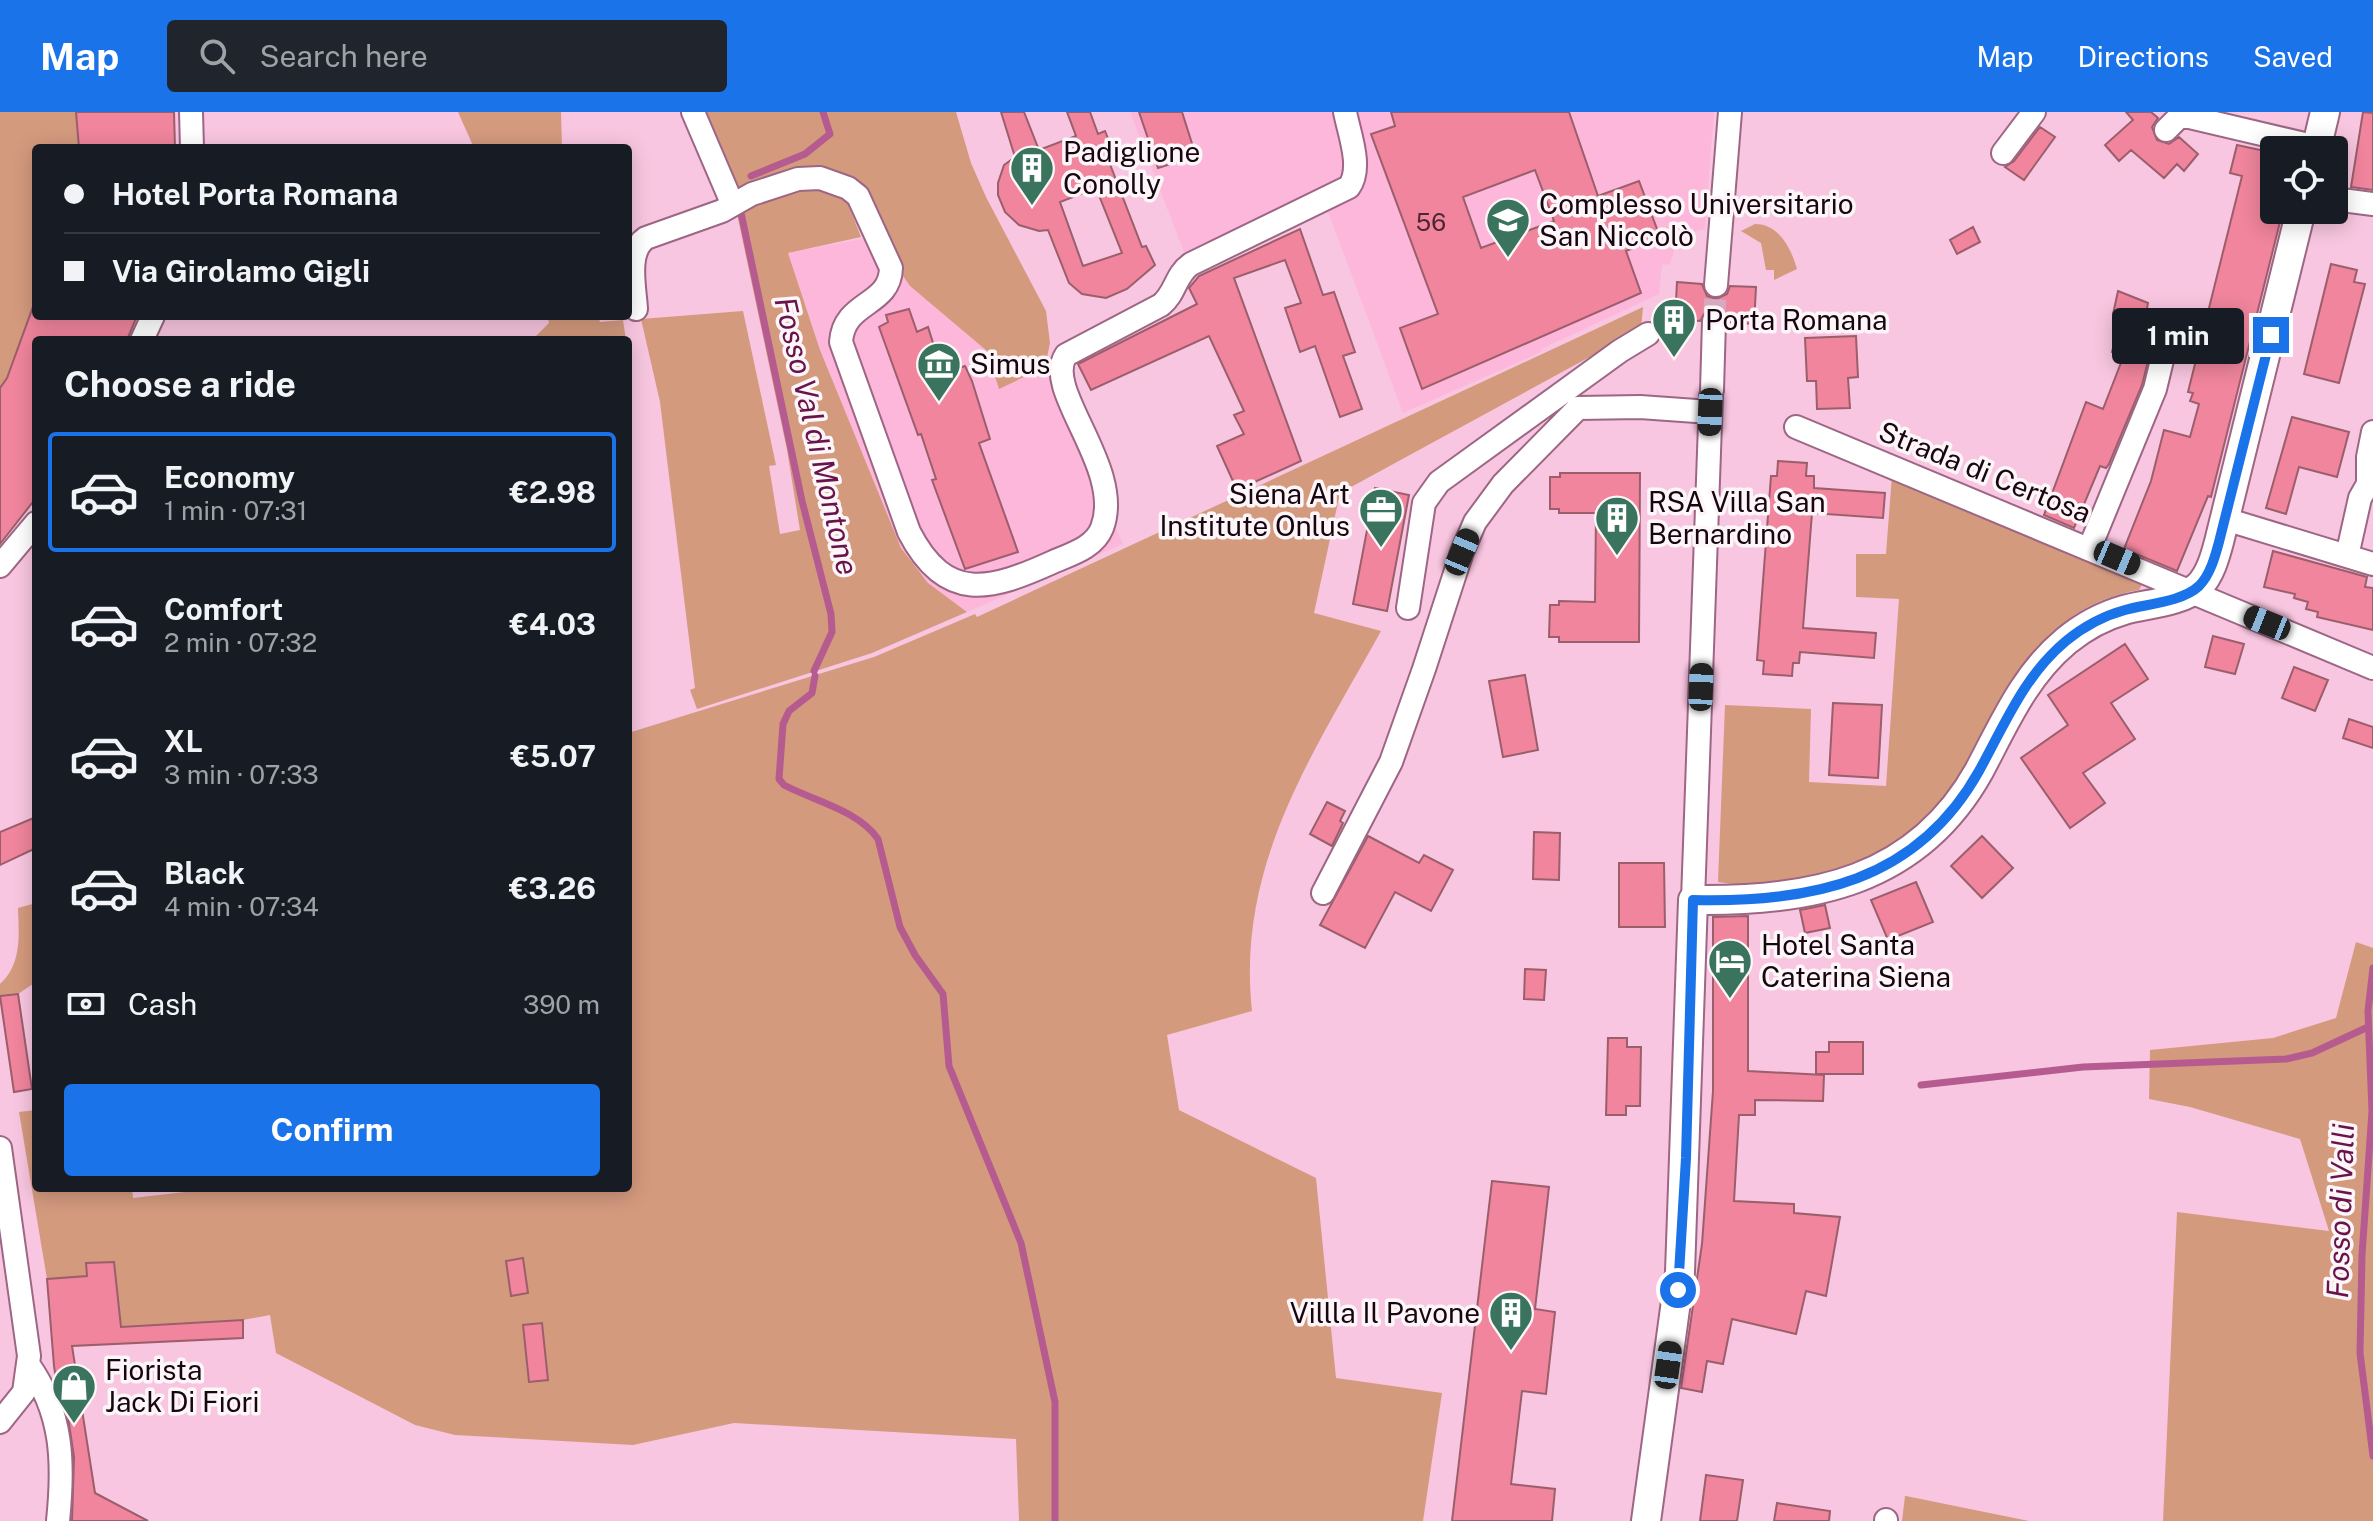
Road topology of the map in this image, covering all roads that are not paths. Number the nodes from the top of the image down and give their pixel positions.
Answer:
1 (191, 112) edge
2 (693, 112) edge
3 (1345, 112) edge
4 (1730, 112) edge
5 (2034, 112) edge
6 (2325, 112) edge
7 (2166, 130) dead end
8 (2265, 136) edge
9 (2320, 136) edge
10 (192, 144) edge
11 (2003, 153) dead end
12 (2348, 201) edge
13 (732, 203) junction
14 (2373, 204) edge
15 (2298, 224) edge
16 (1716, 285) tunnel mouth
17 (636, 309) dead end
18 (1714, 321) tunnel mouth
19 (2171, 323) dead end
20 (1648, 334) dead end
21 (1711, 399) junction
22 (1796, 427) dead end
23 (2373, 432) edge
24 (2370, 483) edge
25 (2225, 519) junction
26 (32, 528) edge
27 (2090, 547) junction
28 (2347, 556) junction
29 (2373, 564) edge
30 (0, 566) edge
31 (2193, 590) junction
32 (1408, 608) dead end
33 (2373, 668) edge
34 (1323, 893) dead end
35 (1693, 900) junction
36 (0, 1148) edge
37 (28, 1364) junction
38 (0, 1422) edge
39 (58, 1521) edge
40 (1646, 1521) edge

1 - 10 street
2 - 13 street
3 - 13 street
4 - 16 street
5 - 11 street
6 - 9 main road
7 - 8 street
12 - 14 street
13 - 17 street
15 - 25 main road
18 - 21 street
19 - 27 street
20 - 32 street
21 - 34 street
21 - 35 street
22 - 27 street, Strada di Certosa
23 - 24 street
24 - 28 street
25 - 28 street
25 - 31 main road
26 - 30 street
27 - 31 street, Strada di Certosa
28 - 29 street
31 - 33 street, Strada di Certosa
31 - 35 main road
35 - 40 main road
36 - 37 street
37 - 38 street
37 - 39 street

